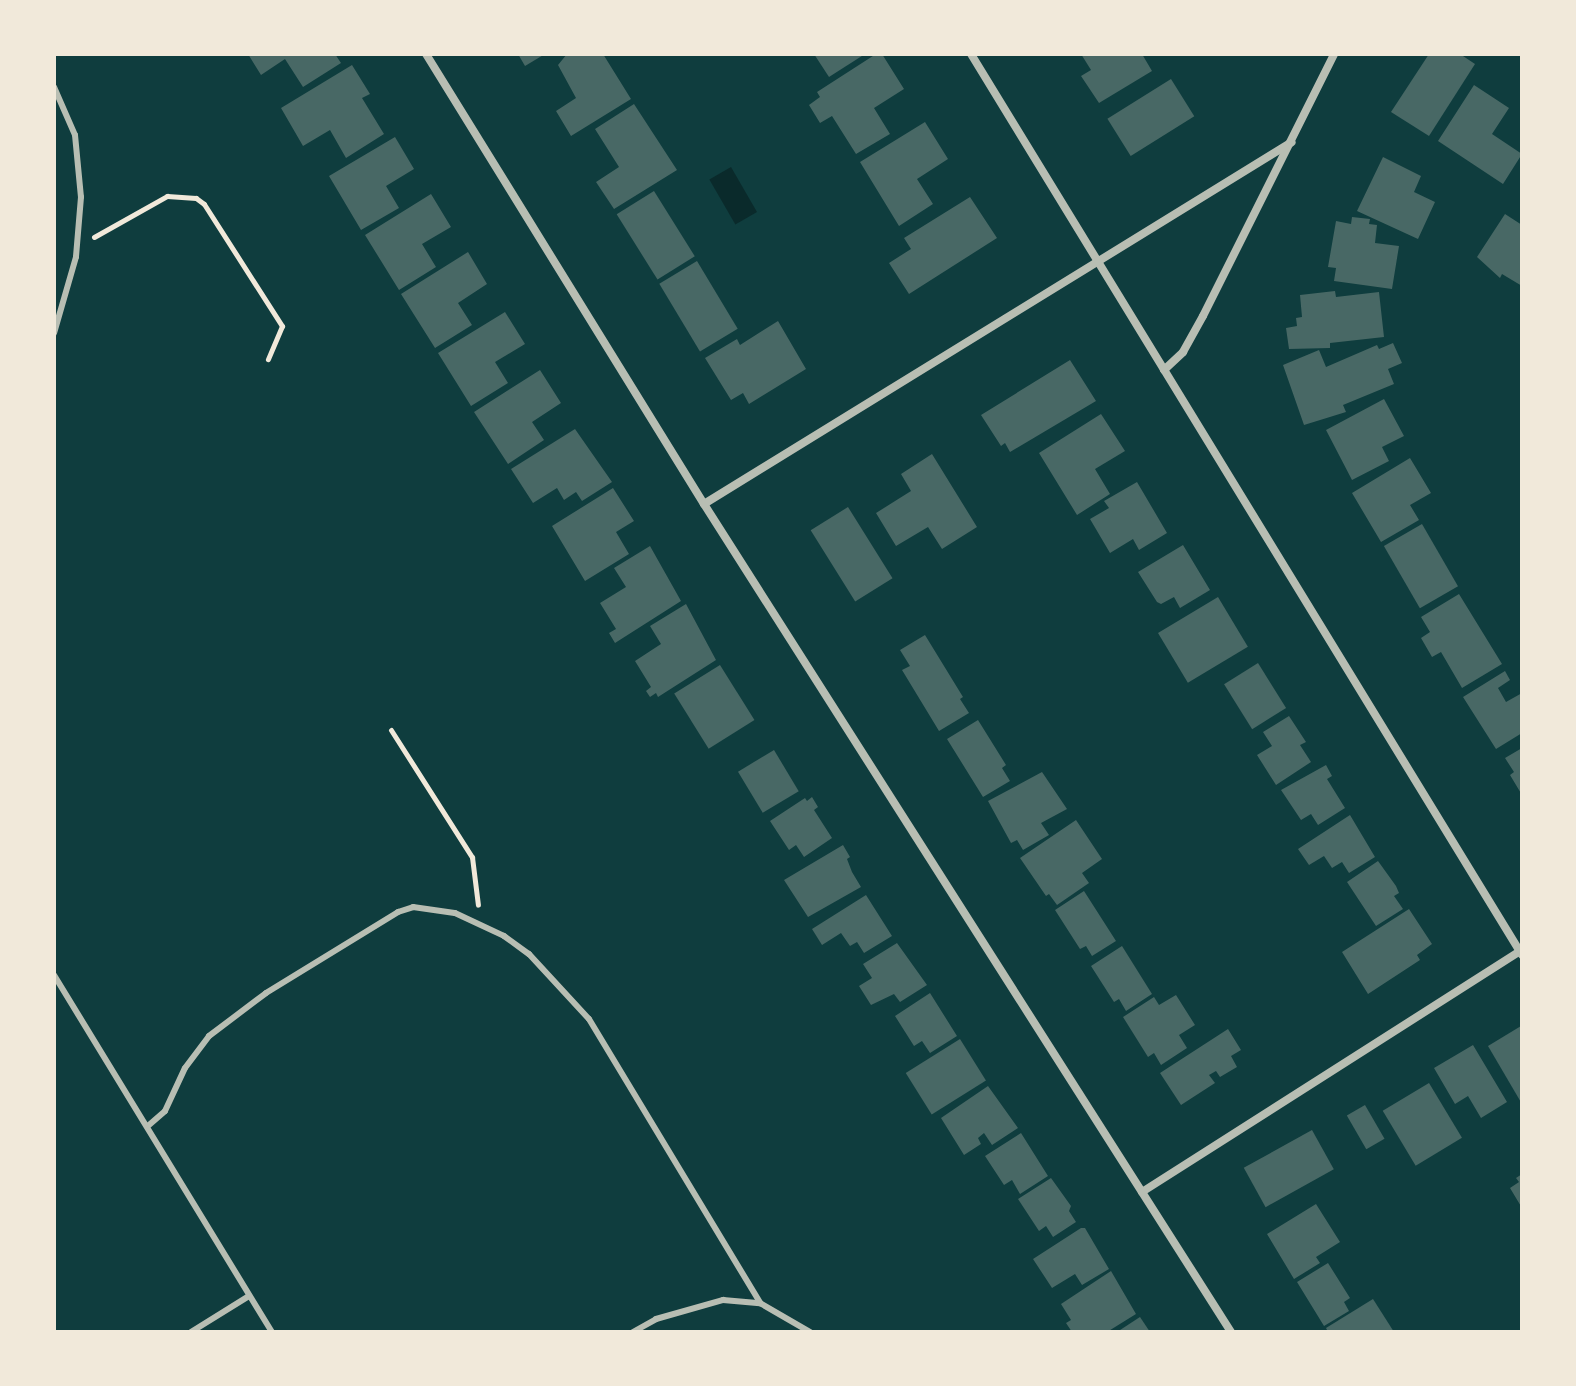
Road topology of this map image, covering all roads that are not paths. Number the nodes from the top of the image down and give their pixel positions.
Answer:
1 (426, 54) edge
2 (971, 54) edge
3 (1334, 54) edge
4 (54, 87) edge
5 (1292, 142) junction
6 (1099, 261) junction
7 (54, 333) edge
8 (1164, 370) junction
9 (704, 504) junction
10 (1521, 952) edge
11 (54, 975) edge
12 (149, 1125) junction
13 (1142, 1192) junction
14 (249, 1296) junction
15 (760, 1303) junction
16 (191, 1332) edge
17 (272, 1332) edge
18 (633, 1332) edge
19 (810, 1332) edge
20 (1231, 1332) edge

1 - 9 street
2 - 6 street
3 - 5 street
4 - 7 lane
5 - 6 street
5 - 8 street
6 - 8 street
6 - 9 street
8 - 10 street
9 - 13 street
10 - 13 street
11 - 12 lane
12 - 14 lane
12 - 15 lane
13 - 20 street
14 - 16 lane
14 - 17 lane
15 - 18 lane
15 - 19 lane

